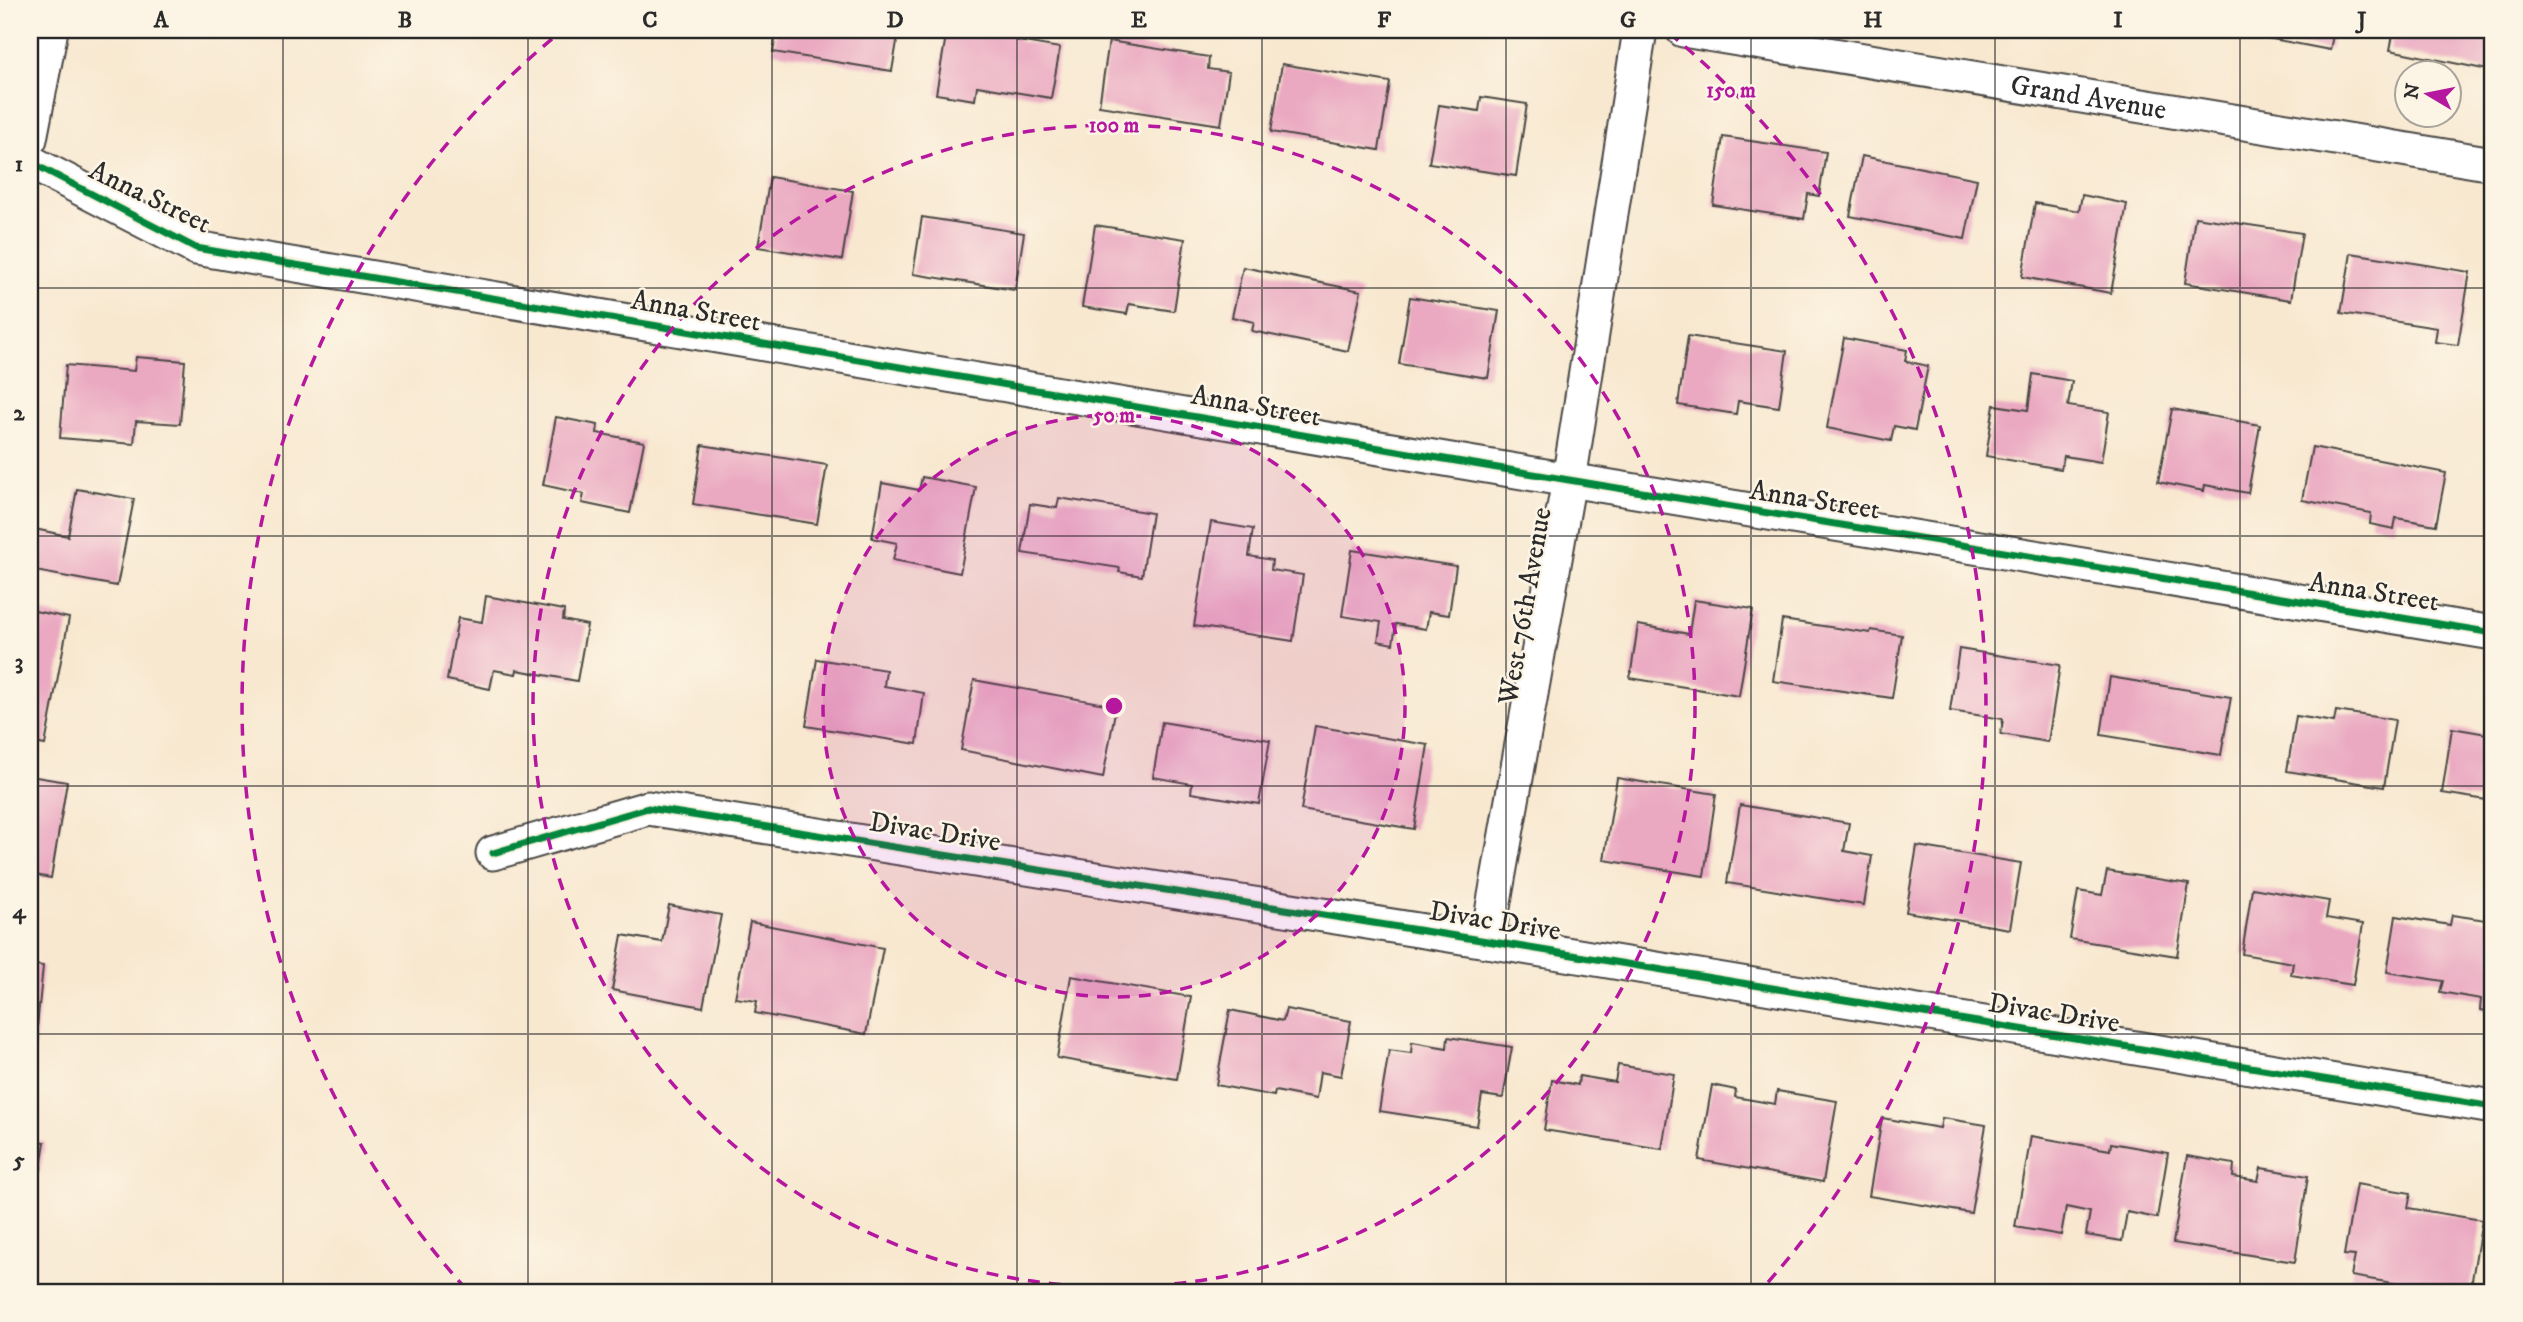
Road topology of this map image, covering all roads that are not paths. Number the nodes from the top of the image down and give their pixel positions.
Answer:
1 (51, 30) edge
2 (1640, 30) edge
3 (1684, 30) edge
4 (30, 139) edge
5 (30, 162) edge
6 (2493, 164) edge
7 (1569, 480) junction
8 (2493, 633) edge
9 (494, 853) dead end
10 (1487, 941) junction
11 (2493, 1107) edge

1 - 4 street
2 - 7 street, West 76th Avenue
3 - 6 street, Grand Avenue
5 - 7 street, Anna Street
7 - 8 street, Anna Street
7 - 10 street, West 76th Avenue
9 - 10 street, Divac Drive
10 - 11 street, Divac Drive

